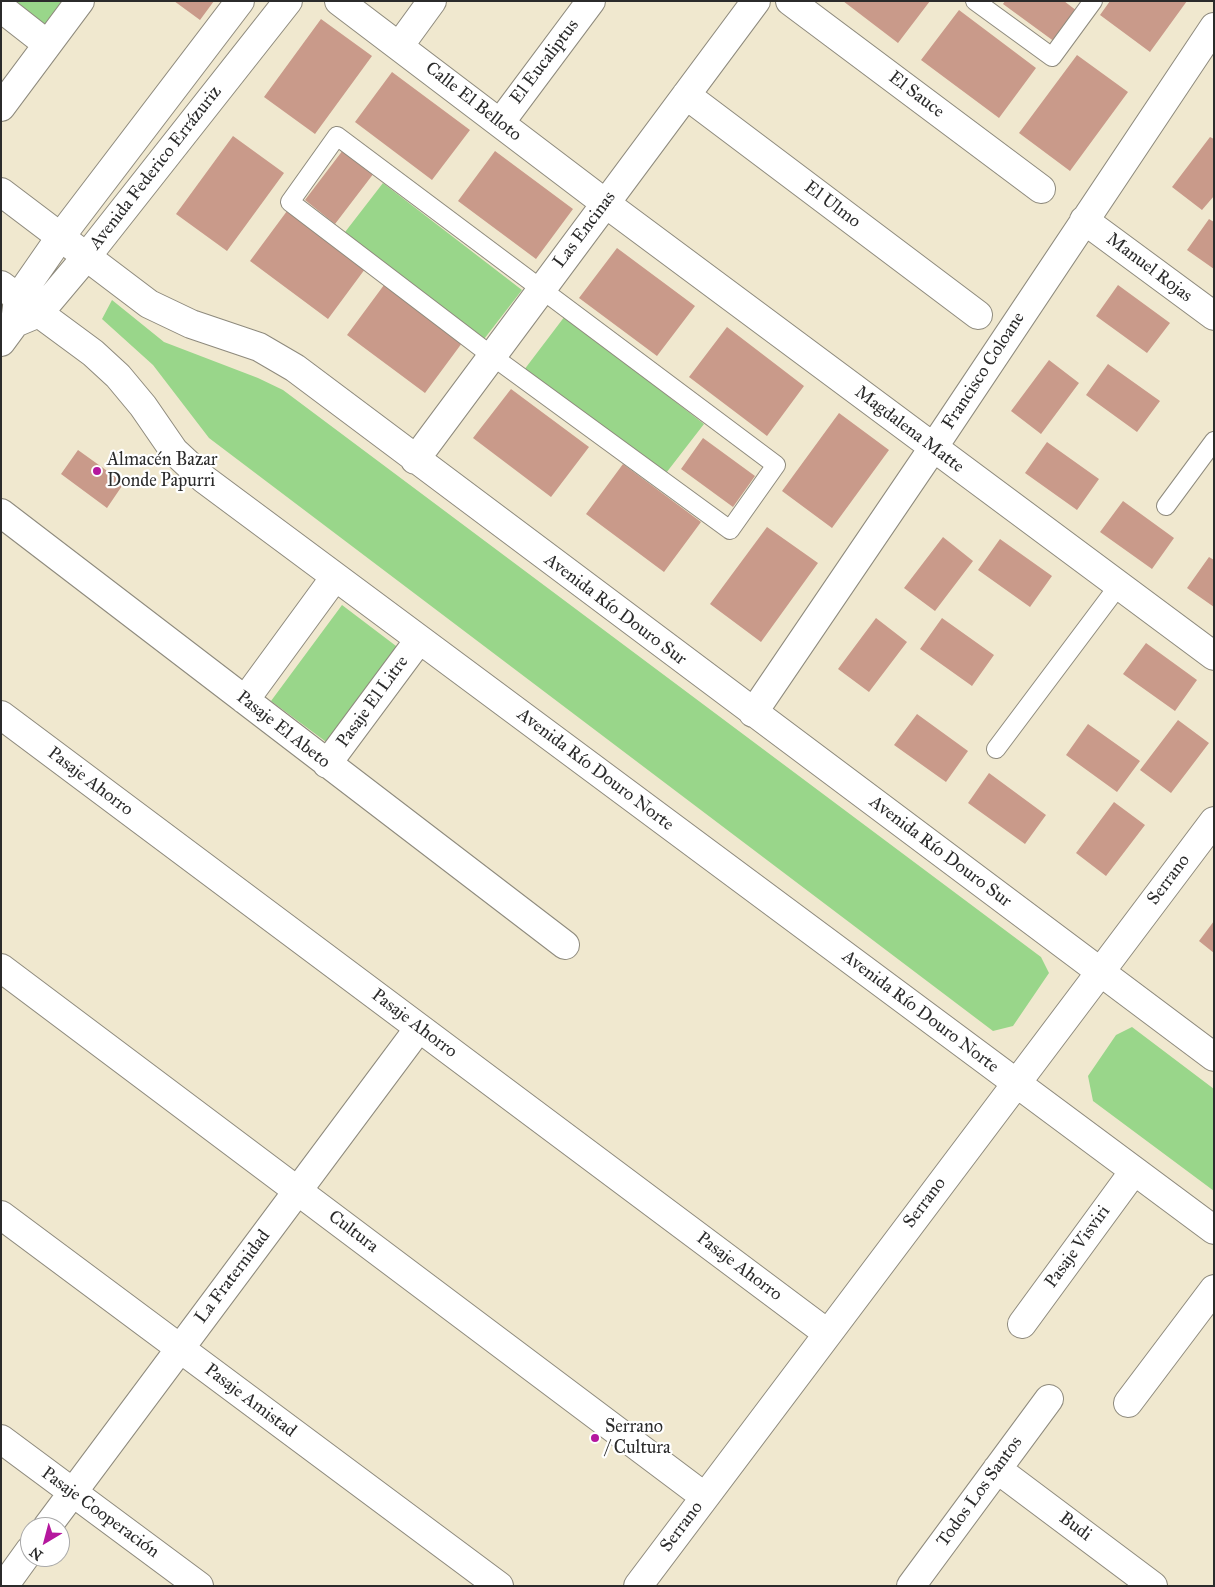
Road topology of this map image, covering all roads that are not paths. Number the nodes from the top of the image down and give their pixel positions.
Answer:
1 (80, 1) edge
2 (240, 1) edge
3 (288, 1) edge
4 (339, 1) edge
5 (432, 1) edge
6 (591, 1) edge
7 (756, 1) edge
8 (790, 1) edge
9 (975, 1) edge
10 (1093, 1) edge
11 (1, 8) edge
12 (1214, 27) edge
13 (47, 44) junction
14 (400, 45) junction
15 (686, 95) junction
16 (1, 107) edge
17 (500, 123) junction
18 (1042, 190) dead end
19 (1, 192) edge
20 (605, 203) junction
21 (1084, 220) junction
22 (61, 236) junction
23 (87, 256) junction
24 (541, 290) junction
25 (15, 312) edge
26 (978, 315) dead end
27 (1214, 316) edge
28 (492, 356) junction
29 (1214, 441) edge
30 (933, 448) junction
31 (415, 460) junction
32 (1166, 506) dead end
33 (1, 513) edge
34 (335, 577) junction
35 (1119, 585) junction
36 (419, 640) junction
37 (1214, 656) edge
38 (245, 700) junction
39 (753, 714) junction
40 (1, 715) edge
41 (996, 749) dead end
42 (327, 764) junction
43 (1214, 821) edge
44 (565, 945) dead end
45 (1, 968) edge
46 (1100, 971) junction
47 (419, 1028) junction
48 (1214, 1057) edge
49 (1016, 1082) junction
50 (1134, 1171) junction
51 (298, 1191) junction
52 (1, 1216) edge
53 (1214, 1230) edge
54 (1214, 1289) edge
55 (1022, 1324) dead end
56 (828, 1333) junction
57 (180, 1348) junction
58 (1049, 1399) dead end
59 (1128, 1403) dead end
60 (1, 1440) edge
61 (997, 1469) junction
62 (73, 1492) junction
63 (705, 1497) junction
64 (54, 1517) edge
65 (20, 1564) edge
66 (4, 1586) edge
67 (199, 1586) edge
68 (499, 1586) edge
69 (638, 1586) edge
70 (911, 1586) edge
71 (1153, 1586) edge

1 - 13 street
2 - 22 street, Avenida Federico Errázuriz
3 - 23 street, Avenida Federico Errázuriz
4 - 14 street, Calle El Belloto
5 - 14 street
6 - 17 street, El Eucaliptus
7 - 15 street, Las Encinas
8 - 18 street, El Sauce
9 - 10 lane
11 - 13 street
12 - 21 street, Francisco Coloane
13 - 16 street
14 - 17 street, Calle El Belloto
15 - 20 street, Las Encinas
15 - 26 street, El Ulmo
17 - 20 street, Calle El Belloto
19 - 22 street, Avenida Río Douro Sur
20 - 24 street, Las Encinas
20 - 30 street, Magdalena Matte
21 - 27 street, Manuel Rojas
21 - 30 street, Francisco Coloane
22 - 23 street, Avenida Río Douro Sur
22 - 25 street, Avenida Federico Errázuriz
23 - 25 street, Avenida Federico Errázuriz
23 - 31 street, Avenida Río Douro Sur
24 - 28 street, Las Encinas
24 - 28 lane
24 - 28 lane
25 - 34 street, Avenida Río Douro Norte
28 - 31 street, Las Encinas
29 - 32 lane
30 - 35 street, Magdalena Matte
30 - 39 street, Francisco Coloane
31 - 39 street, Avenida Río Douro Sur
33 - 38 street, Pasaje El Abeto
34 - 36 street, Avenida Río Douro Norte
34 - 38 street
35 - 37 street, Magdalena Matte
35 - 41 lane
36 - 42 street, Pasaje El Litre
36 - 49 street, Avenida Río Douro Norte
38 - 42 street, Pasaje El Abeto
39 - 46 street, Avenida Río Douro Sur
40 - 47 street, Pasaje Ahorro
42 - 44 street, Pasaje El Abeto
43 - 46 street, Serrano
45 - 51 street, Cultura
46 - 48 street, Avenida Río Douro Sur
46 - 49 street, Serrano
47 - 51 street, La Fraternidad
47 - 56 street, Pasaje Ahorro
49 - 50 street, Avenida Río Douro Norte
49 - 56 street, Serrano
50 - 53 street, Avenida Río Douro Norte
50 - 55 street, Pasaje Visviri
51 - 57 street, La Fraternidad
51 - 63 street, Cultura
52 - 57 street, Pasaje Amistad
54 - 59 street
56 - 63 street, Serrano
57 - 62 street, La Fraternidad
57 - 68 street, Pasaje Amistad
58 - 61 street, Todos Los Santos
60 - 62 street, Pasaje Cooperación
61 - 70 street, Todos Los Santos
61 - 71 street, Budi
62 - 64 street, La Fraternidad
62 - 67 street, Pasaje Cooperación
63 - 69 street, Serrano
65 - 66 street

